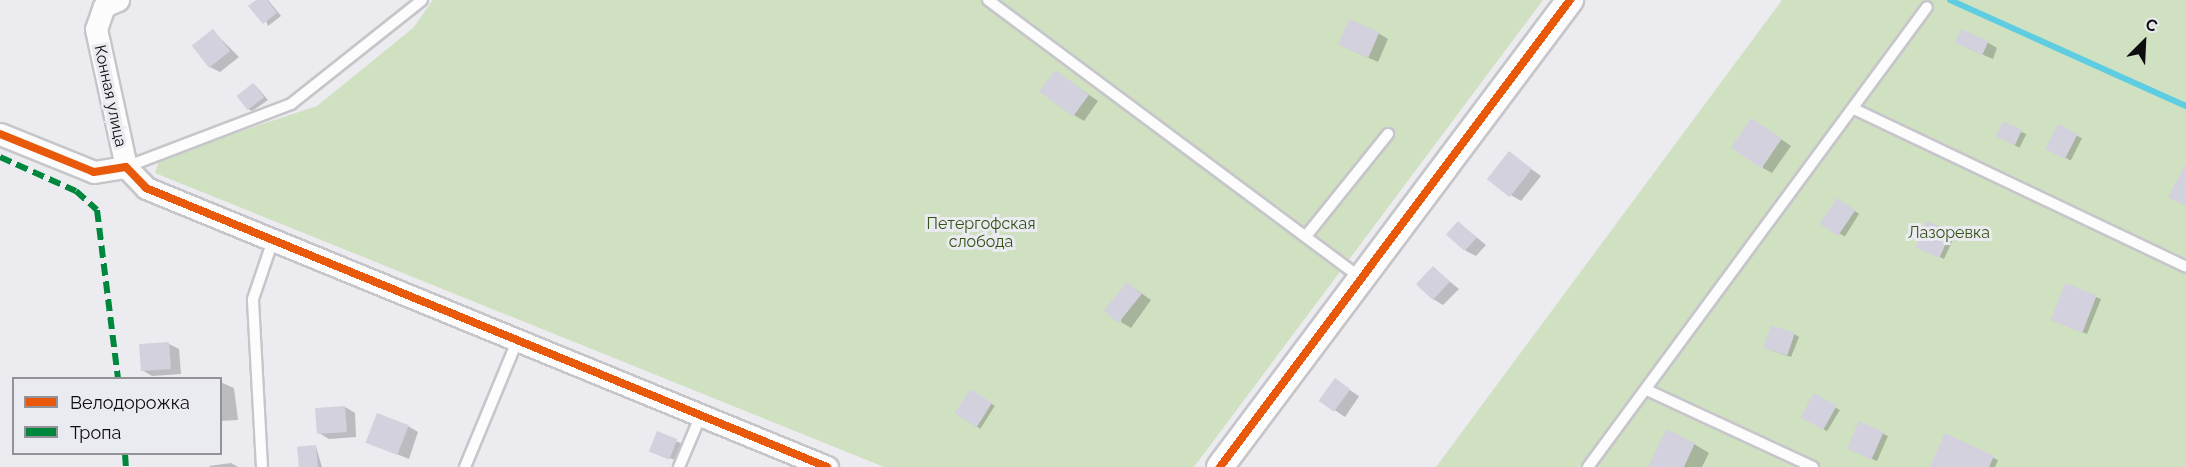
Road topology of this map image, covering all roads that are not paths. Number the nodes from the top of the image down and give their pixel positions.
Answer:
1 (422, 0) edge
2 (988, 0) edge
3 (1570, 0) edge
4 (104, 2) edge
5 (1927, 7) dead end
6 (1856, 110) junction
7 (1388, 134) dead end
8 (0, 135) edge
9 (126, 167) junction
10 (1306, 236) junction
11 (273, 240) junction
12 (2186, 267) edge
13 (1361, 278) junction
14 (518, 338) junction
15 (1647, 390) junction
16 (701, 415) junction
17 (262, 467) edge
18 (465, 467) edge
19 (680, 467) edge
20 (827, 467) edge
21 (1220, 467) edge
22 (1588, 467) edge
23 (1813, 467) edge

1 - 9 lane
2 - 10 lane
3 - 13 street
4 - 9 street, Конная улица
5 - 6 lane
6 - 12 lane
6 - 15 lane
7 - 10 lane
8 - 9 street
9 - 11 street
10 - 13 lane
11 - 14 street
11 - 17 lane
13 - 21 street
14 - 16 street
14 - 18 lane
15 - 22 lane
15 - 23 lane
16 - 19 lane
16 - 20 street

